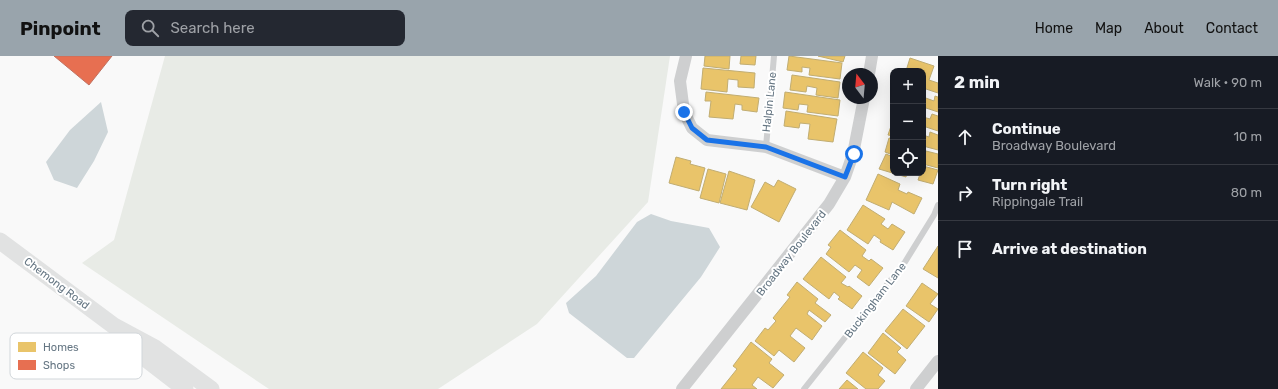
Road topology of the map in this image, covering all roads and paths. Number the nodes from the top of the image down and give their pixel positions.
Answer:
1 (686, 56) edge
2 (774, 56) edge
3 (872, 56) edge
4 (870, 68) edge
5 (863, 104) edge
6 (766, 147) junction
7 (845, 177) junction
8 (938, 205) edge
9 (0, 241) edge
10 (114, 326) junction
11 (118, 333) edge
12 (127, 333) edge
13 (142, 341) edge
14 (142, 356) edge
15 (937, 365) edge
16 (185, 389) edge
17 (211, 389) edge
18 (682, 389) edge
19 (804, 389) edge
20 (916, 389) edge

1 - 6 street
2 - 6 lane, Halpin Lane
3 - 4 street
5 - 7 street, Broadway Boulevard
6 - 7 street
7 - 18 street, Broadway Boulevard
8 - 19 lane, Buckingham Lane
9 - 10 main road, Chemong Road
10 - 11 main road, Chemong Road
10 - 12 main road, Chemong Road
13 - 17 main road, Chemong Road
14 - 16 main road, Chemong Road
15 - 20 street

